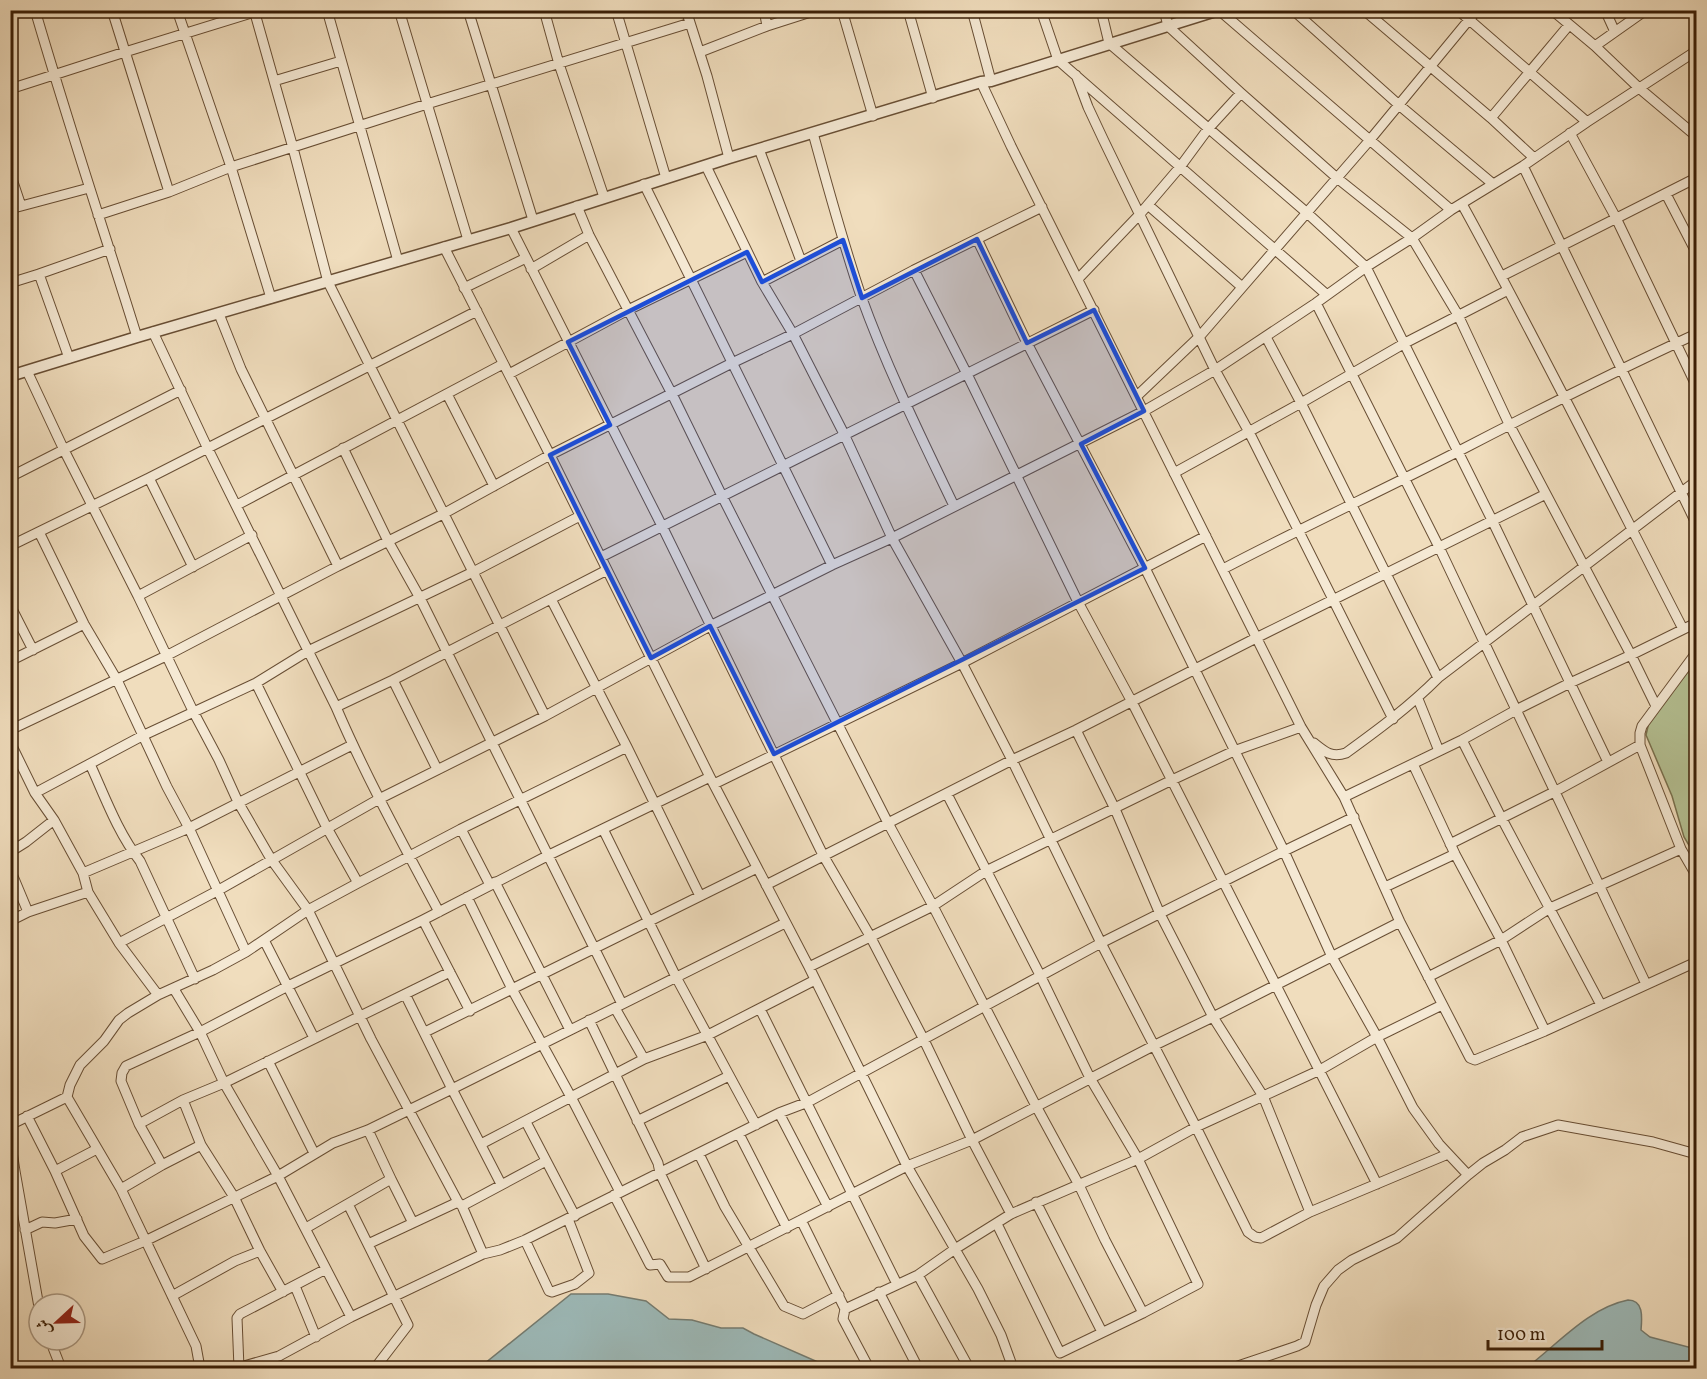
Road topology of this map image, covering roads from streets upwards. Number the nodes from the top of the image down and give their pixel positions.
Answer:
1 (35, 10) edge
2 (112, 10) edge
3 (177, 10) edge
4 (327, 10) edge
5 (399, 10) edge
6 (468, 10) edge
7 (544, 10) edge
8 (616, 10) edge
9 (686, 10) edge
10 (764, 10) edge
11 (817, 10) edge
12 (842, 10) edge
13 (908, 10) edge
14 (972, 10) edge
15 (1041, 10) edge
16 (1101, 10) edge
17 (1164, 10) edge
18 (1219, 10) edge
19 (1293, 10) edge
20 (1364, 10) edge
21 (1458, 10) edge
22 (1477, 10) edge
23 (1552, 10) edge
24 (1605, 10) edge
25 (1646, 10) edge
26 (256, 11) edge
27 (1469, 20) junction
28 (690, 23) junction
29 (1569, 25) junction
30 (767, 26) junction
31 (1168, 26) junction
32 (1615, 32) junction
33 (184, 34) junction
34 (1110, 43) junction
35 (626, 44) junction
36 (1595, 46) junction
37 (1696, 51) edge
38 (125, 52) junction
39 (700, 52) junction
40 (1058, 60) junction
41 (341, 61) junction
42 (560, 64) junction
43 (1430, 66) junction
44 (1530, 72) junction
45 (54, 75) junction
46 (1076, 75) junction
47 (274, 81) junction
48 (986, 82) junction
49 (491, 84) junction
50 (1639, 88) junction
51 (10, 89) edge
52 (1241, 93) junction
53 (933, 98) junction
54 (427, 104) junction
55 (1399, 105) junction
56 (873, 116) junction
57 (1491, 118) junction
58 (1587, 122) junction
59 (359, 126) junction
60 (1208, 129) junction
61 (1694, 131) edge
62 (813, 133) junction
63 (1570, 133) junction
64 (1369, 141) junction
65 (293, 148) junction
66 (759, 149) junction
67 (729, 158) junction
68 (1533, 158) junction
69 (706, 166) junction
70 (1180, 166) junction
71 (1523, 166) junction
72 (231, 167) junction
73 (10, 173) edge
74 (666, 178) junction
75 (1337, 178) junction
76 (1696, 178) edge
77 (644, 184) junction
78 (1493, 184) junction
79 (89, 188) junction
80 (169, 192) junction
81 (1666, 194) junction
82 (604, 197) junction
83 (1462, 204) junction
84 (1148, 205) junction
85 (21, 206) junction
86 (577, 206) junction
87 (1042, 207) junction
88 (10, 209) edge
89 (1451, 210) junction
90 (1306, 212) junction
91 (98, 214) junction
92 (1140, 214) junction
93 (1616, 218) junction
94 (533, 220) junction
95 (511, 228) junction
96 (589, 235) junction
97 (1412, 238) junction
98 (977, 239) junction
99 (468, 240) junction
100 (843, 240) junction
101 (1563, 245) junction
102 (444, 247) junction
103 (110, 249) junction
104 (1275, 249) junction
105 (747, 252) junction
106 (1696, 252) edge
107 (526, 258) junction
108 (398, 261) junction
109 (801, 261) junction
110 (1366, 267) junction
111 (531, 268) junction
112 (914, 270) junction
113 (39, 274) junction
114 (1502, 276) junction
115 (1078, 279) junction
116 (691, 280) junction
117 (328, 282) junction
118 (762, 282) junction
119 (10, 283) edge
120 (1242, 287) junction
121 (464, 288) junction
122 (1508, 290) junction
123 (1327, 294) junction
124 (271, 298) junction
125 (862, 298) junction
126 (1316, 303) junction
127 (628, 310) junction
128 (1094, 310) junction
129 (477, 311) junction
130 (219, 314) junction
131 (1458, 315) junction
132 (153, 332) junction
133 (793, 334) junction
134 (1696, 334) edge
135 (1200, 336) junction
136 (137, 337) junction
137 (1266, 337) junction
138 (568, 342) junction
139 (1027, 343) junction
140 (1405, 343) junction
141 (1676, 344) junction
142 (69, 358) junction
143 (732, 363) junction
144 (503, 364) junction
145 (369, 367) junction
146 (1622, 368) junction
147 (1215, 370) junction
148 (27, 371) junction
149 (509, 374) junction
150 (967, 374) junction
151 (1353, 374) junction
152 (10, 376) edge
153 (1696, 385) edge
154 (181, 390) junction
155 (447, 394) junction
156 (672, 394) junction
157 (1137, 396) junction
158 (1564, 396) junction
159 (1301, 403) junction
160 (905, 404) junction
161 (1144, 411) junction
162 (265, 418) junction
163 (396, 420) junction
164 (1509, 424) junction
165 (610, 425) junction
166 (1249, 432) junction
167 (844, 434) junction
168 (1081, 444) junction
169 (207, 447) junction
170 (343, 448) junction
171 (64, 450) junction
172 (1458, 451) junction
173 (550, 455) junction
174 (784, 465) junction
175 (1174, 473) junction
176 (293, 476) junction
177 (1016, 476) junction
178 (10, 477) edge
179 (149, 478) junction
180 (1403, 478) junction
181 (1696, 481) edge
182 (494, 486) junction
183 (1681, 492) junction
184 (1546, 494) junction
185 (722, 496) junction
186 (1351, 504) junction
187 (93, 505) junction
188 (237, 505) junction
189 (954, 506) junction
190 (443, 514) junction
191 (580, 516) junction
192 (1492, 520) junction
193 (1696, 522) edge
194 (662, 526) junction
195 (1632, 529) junction
196 (1298, 530) junction
197 (39, 532) junction
198 (252, 535) junction
199 (1206, 536) junction
200 (892, 538) junction
201 (388, 541) junction
202 (10, 546) edge
203 (1439, 546) junction
204 (601, 556) junction
205 (832, 565) junction
206 (338, 566) junction
207 (1584, 566) junction
208 (193, 567) junction
209 (1145, 568) junction
210 (1223, 569) junction
211 (607, 570) junction
212 (473, 572) junction
213 (1386, 573) junction
214 (281, 595) junction
215 (138, 596) junction
216 (773, 596) junction
217 (420, 598) junction
218 (550, 599) junction
219 (1333, 600) junction
220 (1078, 602) junction
221 (10, 605) edge
222 (1533, 605) junction
223 (1696, 623) edge
224 (84, 624) junction
225 (501, 625) junction
226 (710, 626) junction
227 (1683, 629) junction
228 (1258, 637) junction
229 (1484, 643) junction
230 (33, 650) junction
231 (308, 651) junction
232 (447, 652) junction
233 (1696, 653) edge
234 (1631, 655) junction
235 (166, 656) junction
236 (651, 658) junction
237 (10, 661) edge
238 (962, 663) junction
239 (1195, 670) junction
240 (1438, 678) junction
241 (117, 680) junction
242 (393, 680) junction
243 (256, 683) junction
244 (1570, 683) junction
245 (596, 688) junction
246 (1418, 699) junction
247 (1132, 702) junction
248 (1656, 705) junction
249 (336, 707) junction
250 (1516, 710) junction
251 (192, 711) junction
252 (545, 716) junction
253 (1393, 719) junction
254 (838, 724) junction
255 (1301, 727) junction
256 (10, 730) edge
257 (1076, 730) junction
258 (142, 736) junction
259 (1462, 740) junction
260 (1310, 741) junction
261 (10, 742) edge
262 (491, 742) junction
263 (352, 744) junction
264 (1640, 745) junction
265 (627, 747) junction
266 (1234, 751) junction
267 (1439, 751) junction
268 (774, 754) junction
269 (1012, 760) junction
270 (1608, 762) junction
271 (90, 764) junction
272 (1413, 764) junction
273 (437, 769) junction
274 (299, 771) junction
275 (1172, 780) junction
276 (712, 781) junction
277 (1556, 791) junction
278 (35, 793) junction
279 (947, 794) junction
280 (1344, 797) junction
281 (379, 799) junction
282 (520, 800) junction
283 (238, 802) junction
284 (654, 804) junction
285 (1115, 808) junction
286 (1354, 818) junction
287 (1502, 819) junction
288 (54, 820) junction
289 (888, 823) junction
290 (189, 828) junction
291 (327, 828) junction
292 (461, 829) junction
293 (603, 829) junction
294 (1051, 840) junction
295 (1450, 844) junction
296 (1681, 849) junction
297 (1284, 851) junction
298 (10, 852) edge
299 (133, 853) junction
300 (1455, 854) junction
301 (549, 855) junction
302 (824, 855) junction
303 (409, 856) junction
304 (271, 859) junction
305 (756, 867) junction
306 (10, 869) edge
307 (986, 871) junction
308 (83, 873) junction
309 (1696, 875) edge
310 (1224, 881) junction
311 (358, 883) junction
312 (493, 884) junction
313 (766, 885) junction
314 (1385, 887) junction
315 (1600, 887) junction
316 (217, 891) junction
317 (88, 892) junction
318 (700, 896) junction
319 (467, 897) junction
320 (933, 906) junction
321 (1550, 908) junction
322 (308, 910) junction
323 (28, 912) junction
324 (439, 912) junction
325 (1160, 914) junction
326 (166, 918) junction
327 (423, 920) junction
328 (10, 921) edge
329 (649, 922) junction
330 (1400, 922) junction
331 (785, 923) junction
332 (870, 936) junction
333 (264, 940) junction
334 (1502, 940) junction
335 (119, 943) junction
336 (1101, 943) junction
337 (595, 947) junction
338 (246, 952) junction
339 (1332, 957) junction
340 (1696, 962) edge
341 (334, 964) junction
342 (809, 967) junction
343 (450, 972) junction
344 (542, 975) junction
345 (1040, 975) junction
346 (1428, 976) junction
347 (676, 977) junction
348 (195, 979) junction
349 (815, 980) junction
350 (1646, 984) junction
351 (1276, 985) junction
352 (288, 986) junction
353 (174, 988) junction
354 (512, 989) junction
355 (158, 994) junction
356 (405, 994) junction
357 (1442, 1005) junction
358 (1601, 1005) junction
359 (618, 1006) junction
360 (984, 1007) junction
361 (760, 1009) junction
362 (470, 1011) junction
363 (359, 1015) junction
364 (1214, 1017) junction
365 (589, 1020) junction
366 (570, 1030) junction
367 (1545, 1031) junction
368 (200, 1032) junction
369 (425, 1032) junction
370 (708, 1035) junction
371 (314, 1038) junction
372 (923, 1038) junction
373 (1377, 1038) junction
374 (543, 1044) junction
375 (1153, 1046) junction
376 (644, 1059) junction
377 (268, 1060) junction
378 (1320, 1070) junction
379 (862, 1072) junction
380 (615, 1074) junction
381 (729, 1076) junction
382 (1090, 1078) junction
383 (224, 1083) junction
384 (452, 1089) junction
385 (571, 1096) junction
386 (1263, 1096) junction
387 (67, 1097) junction
388 (183, 1100) junction
389 (808, 1102) junction
390 (10, 1107) edge
391 (1036, 1107) junction
392 (408, 1110) junction
393 (779, 1113) junction
394 (27, 1116) junction
395 (637, 1121) junction
396 (526, 1122) junction
397 (12, 1124) edge
398 (139, 1124) junction
399 (756, 1125) junction
400 (1196, 1127) junction
401 (368, 1130) junction
402 (739, 1134) junction
403 (972, 1140) junction
404 (481, 1144) junction
405 (201, 1145) junction
406 (98, 1149) junction
407 (314, 1153) junction
408 (699, 1154) junction
409 (1448, 1154) junction
410 (1696, 1154) edge
411 (1138, 1160) junction
412 (546, 1161) junction
413 (162, 1165) junction
414 (907, 1166) junction
415 (55, 1171) junction
416 (660, 1173) junction
417 (1468, 1175) junction
418 (278, 1176) junction
419 (391, 1179) junction
420 (501, 1184) junction
421 (1377, 1184) junction
422 (1079, 1185) junction
423 (121, 1189) junction
424 (617, 1194) junction
425 (853, 1194) junction
426 (234, 1197) junction
427 (1036, 1202) junction
428 (348, 1204) junction
429 (460, 1204) junction
430 (828, 1207) junction
431 (1310, 1212) junction
432 (1011, 1215) junction
433 (572, 1218) junction
434 (76, 1219) junction
435 (801, 1220) junction
436 (413, 1223) junction
437 (997, 1224) junction
438 (306, 1228) junction
439 (787, 1228) junction
440 (25, 1230) junction
441 (525, 1240) junction
442 (145, 1241) junction
443 (368, 1244) junction
444 (749, 1248) junction
445 (956, 1249) junction
446 (260, 1251) junction
447 (483, 1254) junction
448 (327, 1269) junction
449 (706, 1269) junction
450 (918, 1275) junction
451 (897, 1284) junction
452 (295, 1286) junction
453 (36, 1292) edge
454 (283, 1292) junction
455 (879, 1292) junction
456 (839, 1295) junction
457 (172, 1296) junction
458 (394, 1297) junction
459 (844, 1309) junction
460 (1143, 1313) junction
461 (351, 1317) junction
462 (1102, 1332) junction
463 (316, 1336) junction
464 (55, 1352) edge
465 (61, 1368) edge
466 (200, 1368) edge
467 (238, 1368) edge
468 (375, 1368) edge
469 (869, 1368) edge
470 (918, 1368) edge
471 (969, 1368) edge
472 (1013, 1368) edge
473 (1232, 1368) edge

1 - 45 street
2 - 38 street
3 - 33 street
4 - 41 street
5 - 54 street
6 - 49 street
7 - 42 street
8 - 35 street
9 - 28 street
10 - 30 street
11 - 30 street
12 - 56 street
13 - 53 street
14 - 48 street
15 - 40 street
16 - 34 street
17 - 31 street
18 - 31 street
18 - 64 street
19 - 55 street
20 - 43 street
21 - 27 street
22 - 27 street
23 - 29 street
24 - 32 street
25 - 32 street
26 - 33 street
26 - 47 street
27 - 43 street
27 - 44 street
28 - 35 street
28 - 39 street
29 - 36 street
29 - 44 street
30 - 39 street
31 - 34 street
31 - 52 street
32 - 36 street
33 - 38 street
33 - 72 street
34 - 40 street
34 - 60 street
35 - 42 street
35 - 74 street
36 - 50 street
37 - 50 street
38 - 45 street
38 - 80 street
39 - 67 street
40 - 46 street
40 - 48 street
41 - 47 street
41 - 59 street
42 - 49 street
42 - 82 street
43 - 55 street
43 - 57 street
44 - 57 street
44 - 58 street
45 - 51 street
45 - 79 street
46 - 70 street
46 - 92 street
47 - 65 street
48 - 53 street
48 - 87 street
49 - 54 street
49 - 94 street
50 - 58 street
50 - 61 street
52 - 60 street
52 - 75 street
53 - 56 street
54 - 59 street
54 - 99 street
55 - 64 street
55 - 78 street
56 - 62 street
57 - 68 street
58 - 63 street
59 - 65 street
59 - 108 street
60 - 70 street
60 - 90 street
62 - 66 street
62 - 100 street
63 - 68 street
63 - 93 street
64 - 75 street
64 - 89 street
65 - 72 street
65 - 117 street
66 - 67 street
66 - 109 street
67 - 69 street
68 - 71 street
69 - 74 street
69 - 105 street
70 - 84 street
70 - 104 street
71 - 78 street
71 - 101 street
72 - 80 street
72 - 124 street
73 - 85 street
74 - 77 street
75 - 90 street
75 - 97 street
76 - 81 street
77 - 82 street
77 - 116 street
78 - 83 street
79 - 85 street
79 - 91 street
80 - 91 street
81 - 93 street
81 - 106 street
82 - 86 street
83 - 89 street
83 - 114 street
84 - 92 street
84 - 120 street
85 - 88 street
86 - 94 street
86 - 96 street
87 - 98 street
87 - 115 street
89 - 97 street
90 - 104 street
90 - 110 street
91 - 103 street
92 - 115 street
92 - 135 street
93 - 101 street
93 - 141 street
94 - 95 street
95 - 99 street
95 - 107 street
96 - 111 street
96 - 127 street
97 - 110 street
97 - 131 street
98 - 112 street
98 - 139 street
99 - 102 street
100 - 109 street
100 - 125 street
101 - 114 street
101 - 146 street
102 - 108 street
102 - 121 street
103 - 113 street
103 - 136 street
104 - 120 street
104 - 123 street
105 - 116 street
105 - 118 street
107 - 111 street
107 - 121 street
108 - 117 street
109 - 118 street
110 - 123 street
110 - 140 street
111 - 138 street
112 - 125 street
112 - 150 street
113 - 119 street
113 - 142 street
114 - 122 street
115 - 128 street
116 - 127 street
116 - 143 street
117 - 124 street
117 - 145 street
118 - 133 street
120 - 135 street
121 - 129 street
122 - 131 street
122 - 158 street
123 - 126 street
124 - 130 street
125 - 133 street
125 - 160 street
126 - 137 street
126 - 151 street
127 - 138 street
127 - 156 street
128 - 139 street
128 - 157 street
129 - 144 street
129 - 145 street
130 - 132 street
130 - 162 street
131 - 140 street
131 - 164 street
132 - 136 street
132 - 154 street
133 - 143 street
133 - 167 street
134 - 141 street
135 - 147 street
135 - 157 street
136 - 142 street
137 - 147 street
137 - 159 street
138 - 149 street
138 - 165 street
139 - 150 street
139 - 168 street
140 - 151 street
140 - 172 street
141 - 146 street
141 - 153 street
142 - 148 street
143 - 156 street
143 - 174 street
144 - 149 street
144 - 155 street
145 - 162 street
145 - 163 street
146 - 158 street
146 - 183 street
147 - 161 street
147 - 166 street
148 - 152 street
148 - 171 street
149 - 173 street
150 - 160 street
150 - 177 street
151 - 159 street
151 - 180 street
154 - 169 street
154 - 171 street
155 - 163 street
155 - 182 street
156 - 165 street
156 - 185 street
157 - 161 street
158 - 164 street
158 - 195 street
159 - 166 street
159 - 186 street
160 - 167 street
160 - 189 street
161 - 168 street
161 - 175 street
162 - 169 street
162 - 176 street
163 - 170 street
163 - 190 street
164 - 172 street
164 - 184 street
165 - 173 street
165 - 194 street
166 - 175 street
166 - 196 street
167 - 174 street
167 - 200 street
168 - 177 street
168 - 209 street
169 - 179 street
169 - 188 street
170 - 176 street
170 - 201 street
171 - 178 street
171 - 187 street
172 - 180 street
172 - 192 street
173 - 182 street
173 - 191 street
174 - 185 street
174 - 205 street
175 - 199 street
176 - 188 street
176 - 206 street
177 - 189 street
177 - 220 street
179 - 187 street
179 - 208 street
180 - 186 street
180 - 203 street
181 - 183 street
182 - 190 street
183 - 193 street
183 - 195 street
184 - 192 street
184 - 207 street
185 - 194 street
185 - 216 street
186 - 196 street
186 - 213 street
187 - 197 street
187 - 215 street
188 - 198 street
189 - 200 street
190 - 201 street
190 - 212 street
191 - 204 street
191 - 212 street
192 - 203 street
192 - 222 street
194 - 204 street
194 - 226 street
195 - 207 street
195 - 227 street
196 - 210 street
196 - 219 street
197 - 202 street
197 - 224 street
198 - 208 street
198 - 214 street
199 - 209 street
199 - 210 street
200 - 205 street
200 - 238 street
201 - 206 street
201 - 217 street
203 - 213 street
203 - 229 street
204 - 211 street
205 - 216 street
206 - 214 street
207 - 222 street
207 - 234 street
208 - 215 street
209 - 220 street
209 - 239 street
210 - 228 street
211 - 218 street
211 - 236 street
212 - 217 street
212 - 225 street
213 - 219 street
213 - 240 street
214 - 231 street
214 - 235 street
215 - 235 street
216 - 226 street
216 - 254 street
217 - 231 street
217 - 232 street
218 - 225 street
218 - 245 street
219 - 228 street
219 - 253 street
220 - 238 street
220 - 247 street
221 - 230 street
222 - 229 street
222 - 244 street
223 - 227 street
224 - 230 street
224 - 241 street
225 - 232 street
225 - 252 street
226 - 236 street
226 - 268 street
227 - 234 street
228 - 239 street
228 - 255 street
229 - 240 street
229 - 250 street
230 - 237 street
231 - 243 street
231 - 249 street
232 - 242 street
232 - 262 street
233 - 248 street
234 - 244 street
234 - 248 street
235 - 241 street
235 - 251 street
236 - 245 street
236 - 276 street
238 - 254 street
238 - 269 street
239 - 247 street
239 - 266 street
240 - 246 street
241 - 256 street
241 - 258 street
242 - 249 street
242 - 273 street
243 - 251 street
243 - 274 street
244 - 250 street
244 - 270 street
245 - 252 street
245 - 265 street
246 - 253 street
246 - 267 street
247 - 257 street
247 - 275 street
248 - 264 street
249 - 263 street
250 - 259 street
250 - 277 street
251 - 258 street
251 - 283 street
252 - 262 street
253 - 260 street
254 - 268 street
254 - 289 street
255 - 260 street
255 - 266 street
257 - 269 street
257 - 285 street
258 - 271 street
258 - 290 street
259 - 267 street
259 - 287 street
260 - 280 street
261 - 278 street
262 - 273 street
262 - 282 street
263 - 274 street
263 - 281 street
264 - 270 street
264 - 296 street
265 - 282 street
265 - 284 street
266 - 275 street
266 - 297 street
267 - 272 street
268 - 276 street
268 - 302 street
269 - 279 street
269 - 294 street
270 - 277 street
271 - 278 street
271 - 299 street
272 - 280 street
272 - 295 street
273 - 281 street
274 - 283 street
274 - 291 street
275 - 285 street
275 - 310 street
276 - 284 street
276 - 305 street
277 - 287 street
277 - 315 street
278 - 288 street
279 - 289 street
279 - 307 street
280 - 286 street
281 - 291 street
281 - 303 street
282 - 292 street
282 - 301 street
283 - 290 street
283 - 304 street
284 - 293 street
284 - 318 street
285 - 294 street
285 - 325 street
286 - 297 street
286 - 314 street
287 - 295 street
287 - 321 street
288 - 298 street
288 - 308 street
289 - 302 street
289 - 320 street
290 - 299 street
290 - 316 street
291 - 304 street
291 - 311 street
292 - 303 street
292 - 312 street
293 - 301 street
293 - 329 street
294 - 307 street
294 - 336 street
295 - 300 street
296 - 309 street
296 - 315 street
297 - 310 street
297 - 339 street
299 - 308 street
299 - 326 street
300 - 314 street
300 - 334 street
301 - 312 street
301 - 337 street
302 - 313 street
302 - 332 street
303 - 311 street
303 - 324 street
304 - 316 street
304 - 322 street
305 - 313 street
305 - 318 street
306 - 323 street
307 - 320 street
307 - 345 street
308 - 317 street
310 - 325 street
310 - 351 street
311 - 322 street
312 - 319 street
312 - 344 street
313 - 331 street
314 - 330 street
315 - 321 street
315 - 350 street
316 - 326 street
316 - 338 street
317 - 323 street
317 - 335 street
318 - 329 street
319 - 324 street
319 - 354 street
320 - 332 street
320 - 360 street
321 - 334 street
321 - 358 street
322 - 333 street
322 - 341 street
323 - 328 street
324 - 327 street
325 - 336 street
325 - 364 street
326 - 335 street
326 - 348 street
327 - 341 street
327 - 343 street
329 - 337 street
329 - 347 street
330 - 339 street
330 - 346 street
331 - 342 street
331 - 347 street
332 - 342 street
332 - 372 street
333 - 338 street
333 - 352 street
334 - 346 street
334 - 367 street
335 - 355 street
336 - 345 street
336 - 375 street
337 - 344 street
337 - 359 street
338 - 348 street
339 - 351 street
339 - 373 street
340 - 350 street
341 - 352 street
341 - 363 street
342 - 349 street
343 - 356 street
343 - 362 street
344 - 354 street
344 - 366 street
345 - 360 street
345 - 382 street
346 - 357 street
347 - 359 street
347 - 370 street
348 - 353 street
349 - 361 street
349 - 379 street
350 - 358 street
351 - 364 street
351 - 378 street
352 - 368 street
352 - 371 street
353 - 355 street
353 - 368 street
354 - 362 street
354 - 374 street
355 - 387 street
356 - 363 street
356 - 369 street
357 - 367 street
357 - 373 street
358 - 367 street
359 - 365 street
359 - 376 street
360 - 372 street
360 - 391 street
361 - 370 street
361 - 389 street
362 - 369 street
363 - 371 street
363 - 392 street
364 - 375 street
364 - 386 street
365 - 366 street
365 - 380 street
366 - 374 street
368 - 383 street
368 - 398 street
369 - 384 street
370 - 376 street
370 - 381 street
371 - 377 street
372 - 379 street
372 - 403 street
373 - 378 street
373 - 409 street
374 - 384 street
374 - 385 street
375 - 382 street
375 - 400 street
376 - 380 street
377 - 383 street
377 - 407 street
378 - 386 street
378 - 421 street
379 - 389 street
379 - 414 street
380 - 385 street
380 - 395 street
381 - 395 street
381 - 399 street
382 - 391 street
382 - 411 street
383 - 388 street
383 - 418 street
384 - 392 street
384 - 404 street
385 - 396 street
385 - 424 street
386 - 400 street
386 - 431 street
387 - 394 street
387 - 406 street
388 - 398 street
388 - 405 street
389 - 393 street
389 - 425 street
390 - 397 street
391 - 403 street
391 - 422 street
392 - 401 street
392 - 429 street
393 - 399 street
393 - 430 street
394 - 397 street
394 - 415 street
395 - 416 street
396 - 404 street
396 - 412 street
397 - 440 street
398 - 413 street
399 - 402 street
400 - 411 street
400 - 431 street
401 - 407 street
401 - 419 street
402 - 408 street
402 - 439 street
403 - 414 street
403 - 432 street
404 - 420 street
405 - 413 street
405 - 426 street
406 - 415 street
406 - 423 street
407 - 418 street
408 - 416 street
408 - 444 street
409 - 417 street
409 - 421 street
410 - 417 street
411 - 422 street
411 - 460 street
412 - 420 street
412 - 433 street
413 - 423 street
414 - 425 street
414 - 445 street
415 - 434 street
416 - 424 street
416 - 449 street
417 - 473 street
418 - 426 street
418 - 438 street
419 - 428 street
419 - 436 street
420 - 429 street
421 - 431 street
422 - 427 street
422 - 460 street
423 - 442 street
424 - 433 street
424 - 449 street
425 - 430 street
425 - 451 street
426 - 442 street
426 - 446 street
427 - 432 street
427 - 462 street
428 - 438 street
428 - 443 street
429 - 436 street
429 - 447 street
430 - 435 street
432 - 437 street
433 - 441 street
433 - 441 street
434 - 440 street
434 - 442 street
435 - 439 street
435 - 456 street
436 - 443 street
437 - 445 street
437 - 462 street
438 - 448 street
439 - 444 street
440 - 453 street
441 - 447 street
442 - 457 street
443 - 458 street
444 - 449 street
444 - 456 street
445 - 450 street
445 - 472 street
446 - 454 street
446 - 457 street
447 - 458 street
448 - 452 street
448 - 461 street
450 - 451 street
450 - 471 street
451 - 455 street
452 - 454 street
452 - 463 street
454 - 467 street
455 - 459 street
455 - 470 street
456 - 459 street
457 - 466 street
458 - 461 street
458 - 468 street
459 - 469 street
460 - 462 street
461 - 463 street
463 - 467 street
464 - 465 street

